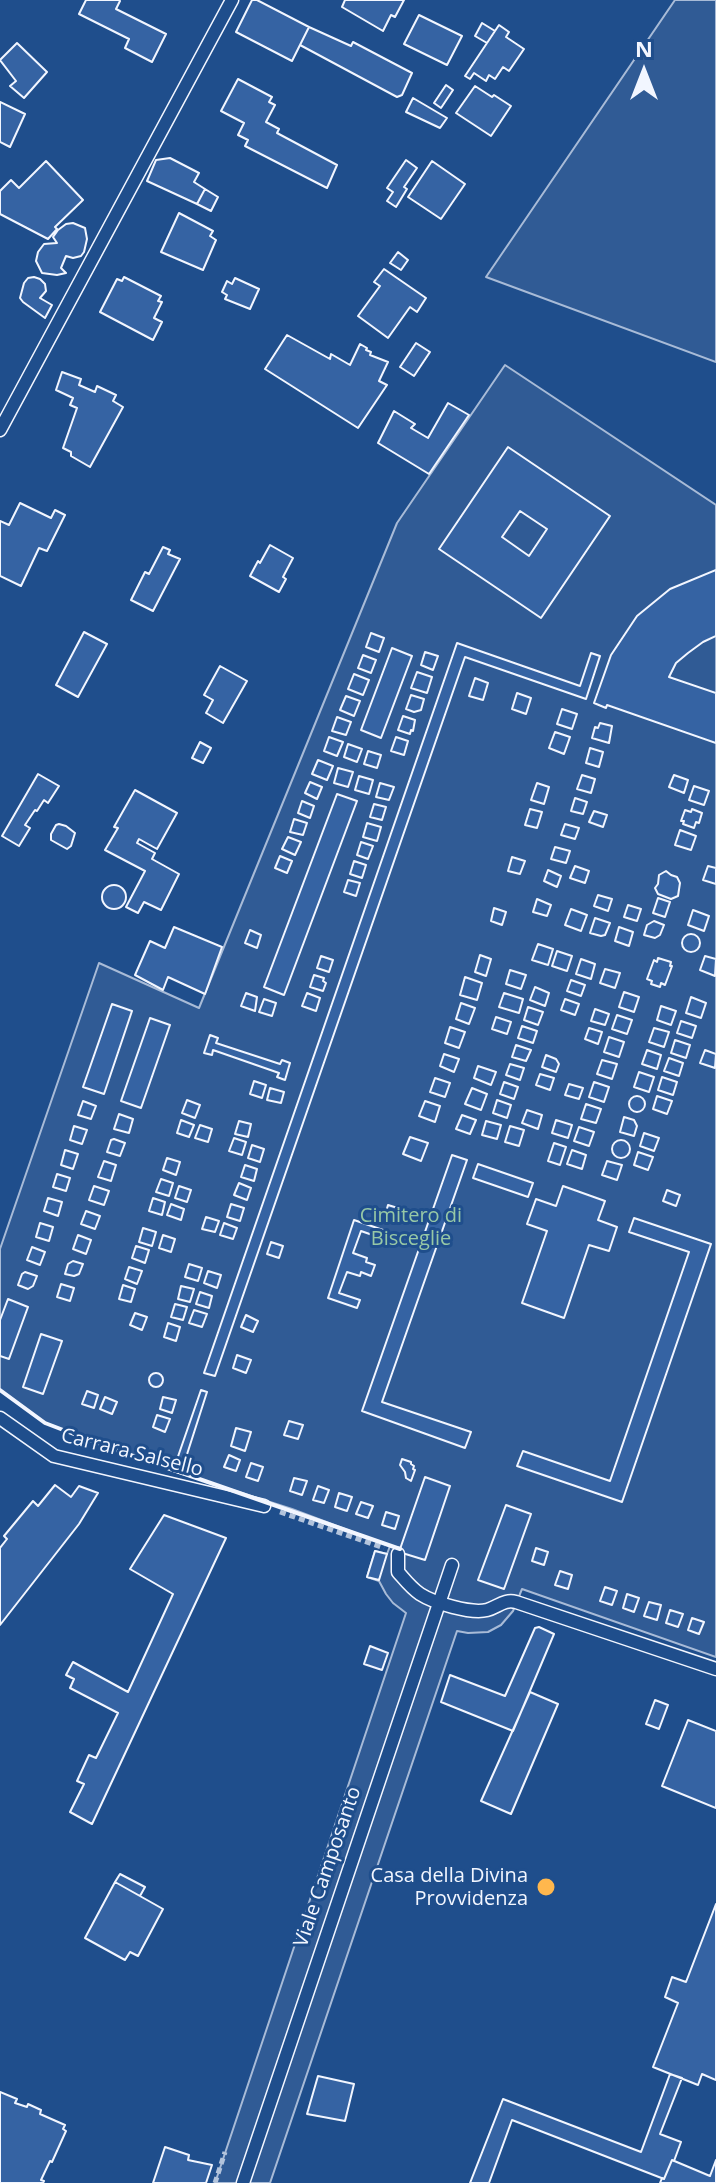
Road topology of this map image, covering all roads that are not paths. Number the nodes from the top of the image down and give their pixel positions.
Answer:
1 (232, 0) edge
2 (0, 430) edge
3 (0, 1418) edge
4 (264, 1506) road end
5 (393, 1552) road end
6 (452, 1565) dead end
7 (439, 1601) junction
8 (716, 1669) edge
9 (243, 2183) edge

1 - 2 lane
3 - 4 lane, Carrara Salsello
5 - 7 lane
6 - 7 lane, Viale Camposanto
7 - 8 lane
7 - 9 lane, Viale Camposanto

